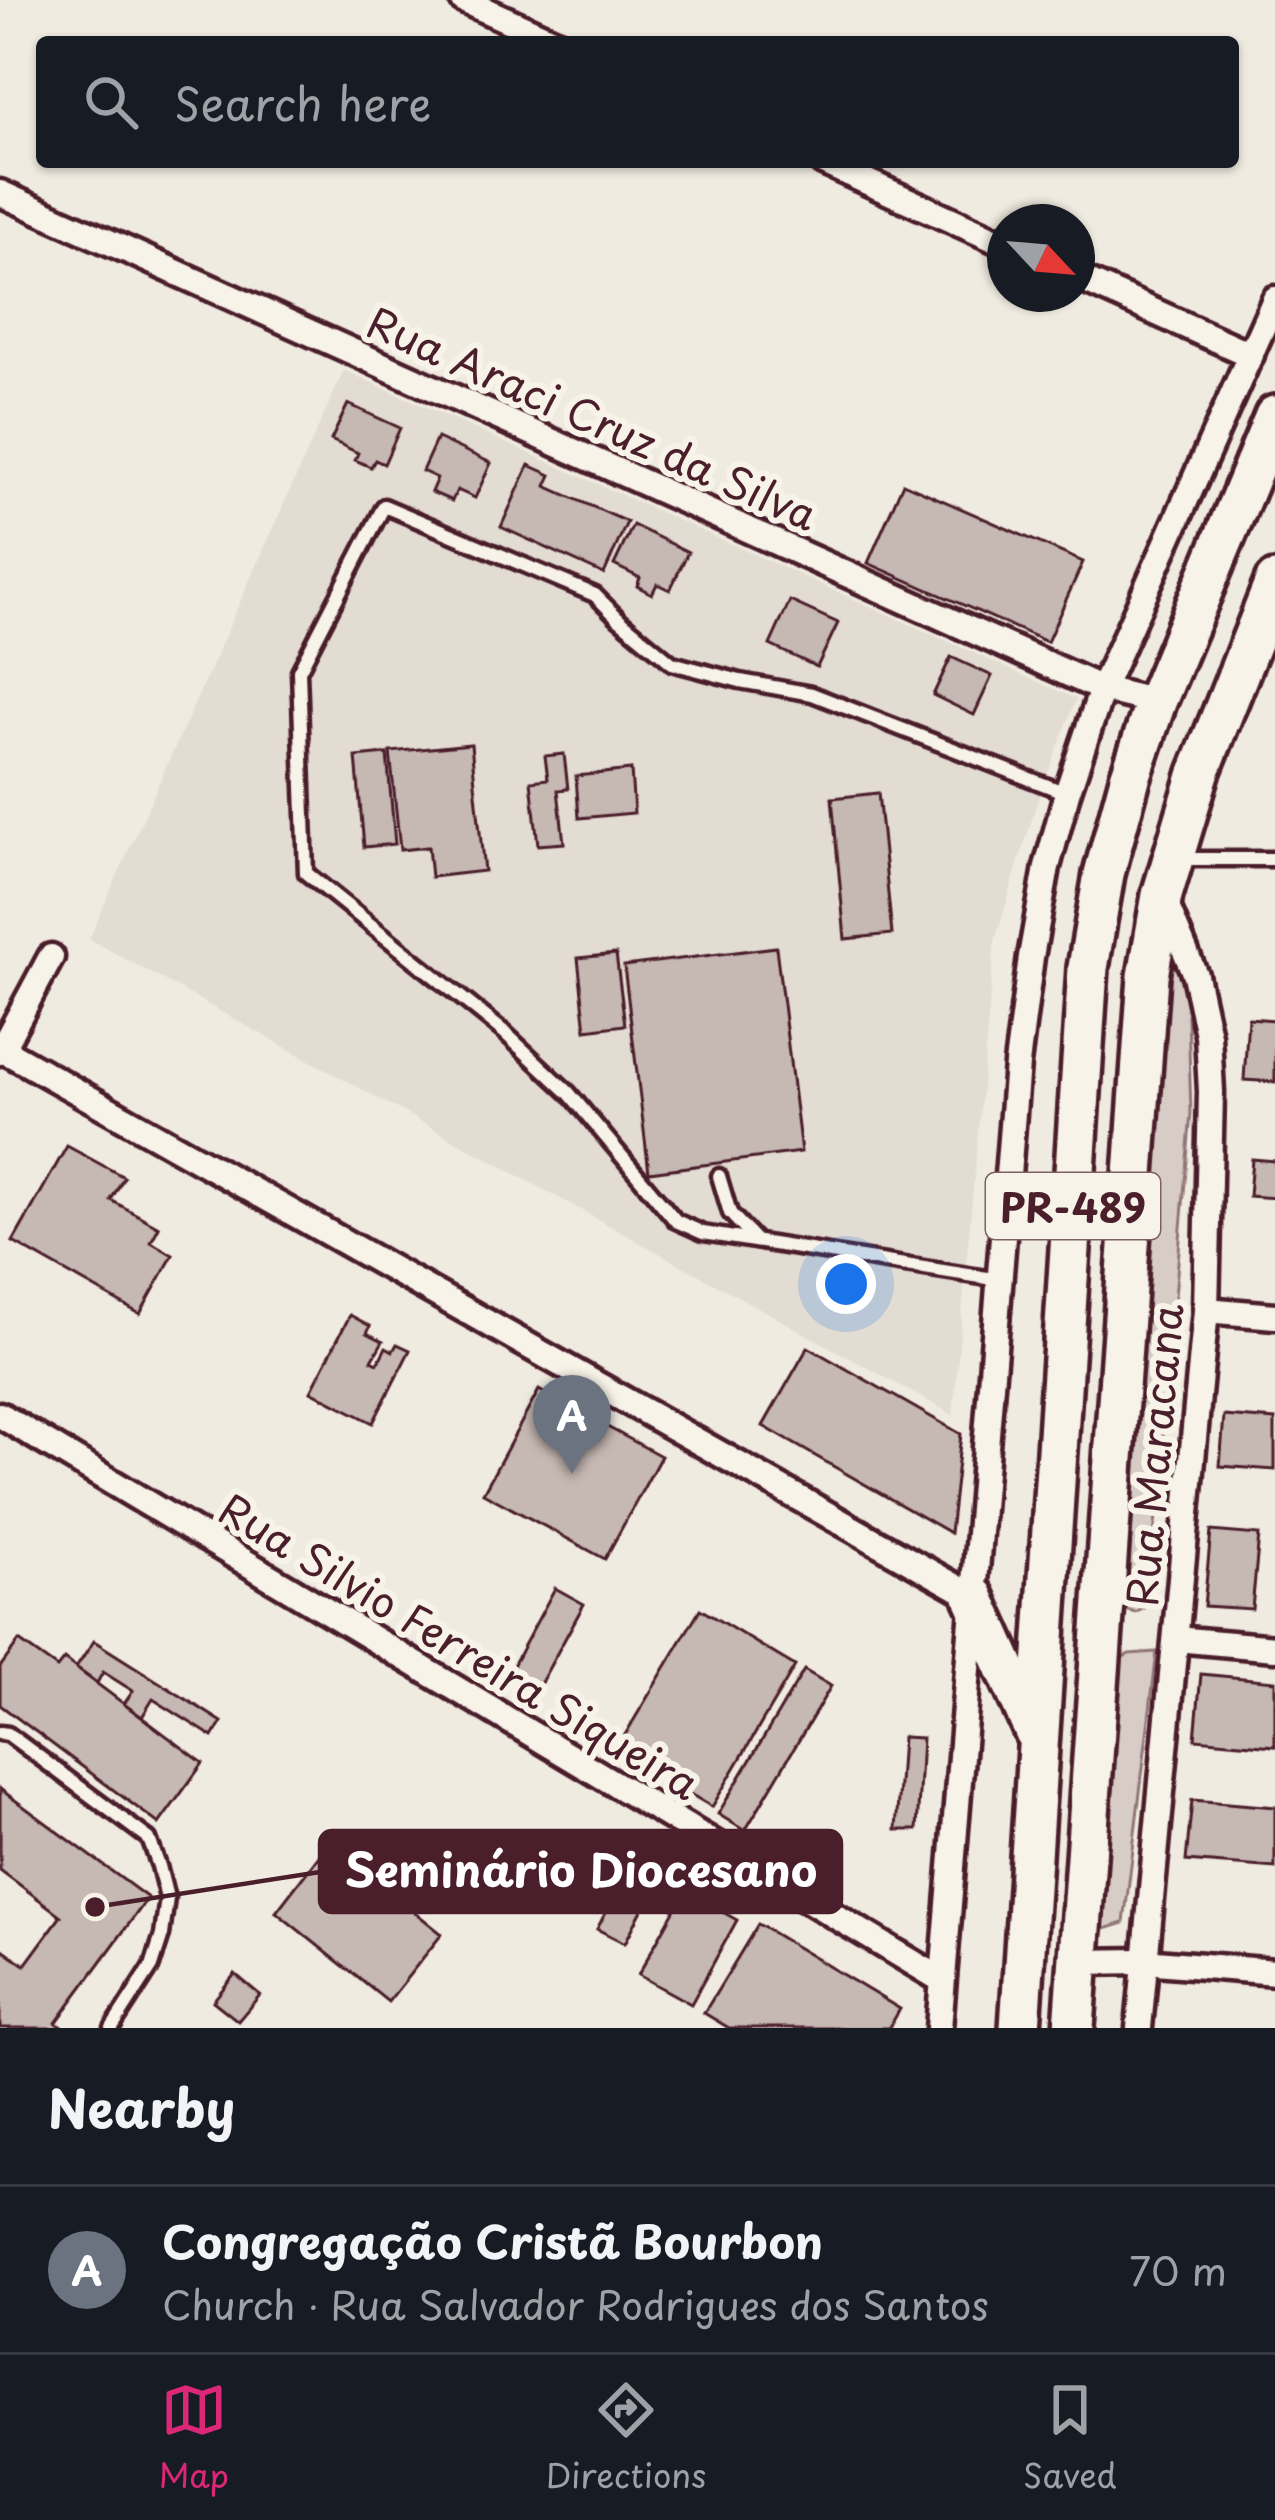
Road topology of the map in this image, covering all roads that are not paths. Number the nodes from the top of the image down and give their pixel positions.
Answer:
1 (463, 0) edge
2 (543, 36) edge
3 (836, 168) edge
4 (0, 193) edge
5 (987, 236) edge
6 (1095, 285) edge
7 (1275, 299) edge
8 (1251, 355) junction
9 (1275, 416) edge
10 (1275, 583) edge
11 (1102, 689) junction
12 (1156, 702) junction
13 (1199, 773) junction
14 (1067, 793) junction
15 (1275, 859) edge
16 (1168, 877) junction
17 (51, 957) dead end
18 (1, 1050) edge
19 (719, 1176) dead end
20 (757, 1242) junction
21 (1000, 1280) junction
22 (1206, 1310) junction
23 (1275, 1316) edge
24 (0, 1414) edge
25 (974, 1597) junction
26 (1176, 1639) junction
27 (1275, 1648) edge
28 (0, 1733) edge
29 (1039, 1743) junction
30 (1144, 1961) junction
31 (1078, 1962) junction
32 (1275, 1972) edge
33 (942, 1980) junction
34 (112, 2028) edge
35 (939, 2028) edge
36 (1020, 2028) edge
37 (1074, 2028) edge
38 (1139, 2028) edge

1 - 2 street
3 - 5 street
4 - 11 street, Rua Araci Cruz da Silva
6 - 8 street
7 - 8 street
8 - 11 street
9 - 12 main road, PR-489 / PR-489
10 - 13 main road, PR-489 / PR-489
11 - 12 street, Rua Araci Cruz da Silva
11 - 14 street
12 - 13 main road
12 - 29 main road, PR-489 / PR-489
13 - 16 main road, PR-489 / PR-489
14 - 20 lane
14 - 21 street
15 - 16 lane
16 - 22 street, Rua Maracana
16 - 31 main road, PR-489 / PR-489
17 - 18 street
18 - 25 street
19 - 20 lane
20 - 21 lane
21 - 25 street
22 - 23 street
22 - 26 street, Rua Maracana
24 - 33 street, Rua Silvio Ferreira Siqueira
25 - 29 main road
25 - 33 street
26 - 27 street
26 - 30 street, Rua Maracana
28 - 34 lane
29 - 36 main road, PR-489 / PR-489
30 - 31 street
30 - 32 street
30 - 38 street, Rua Maracana
31 - 37 main road, PR-489 / PR-489
33 - 35 street

